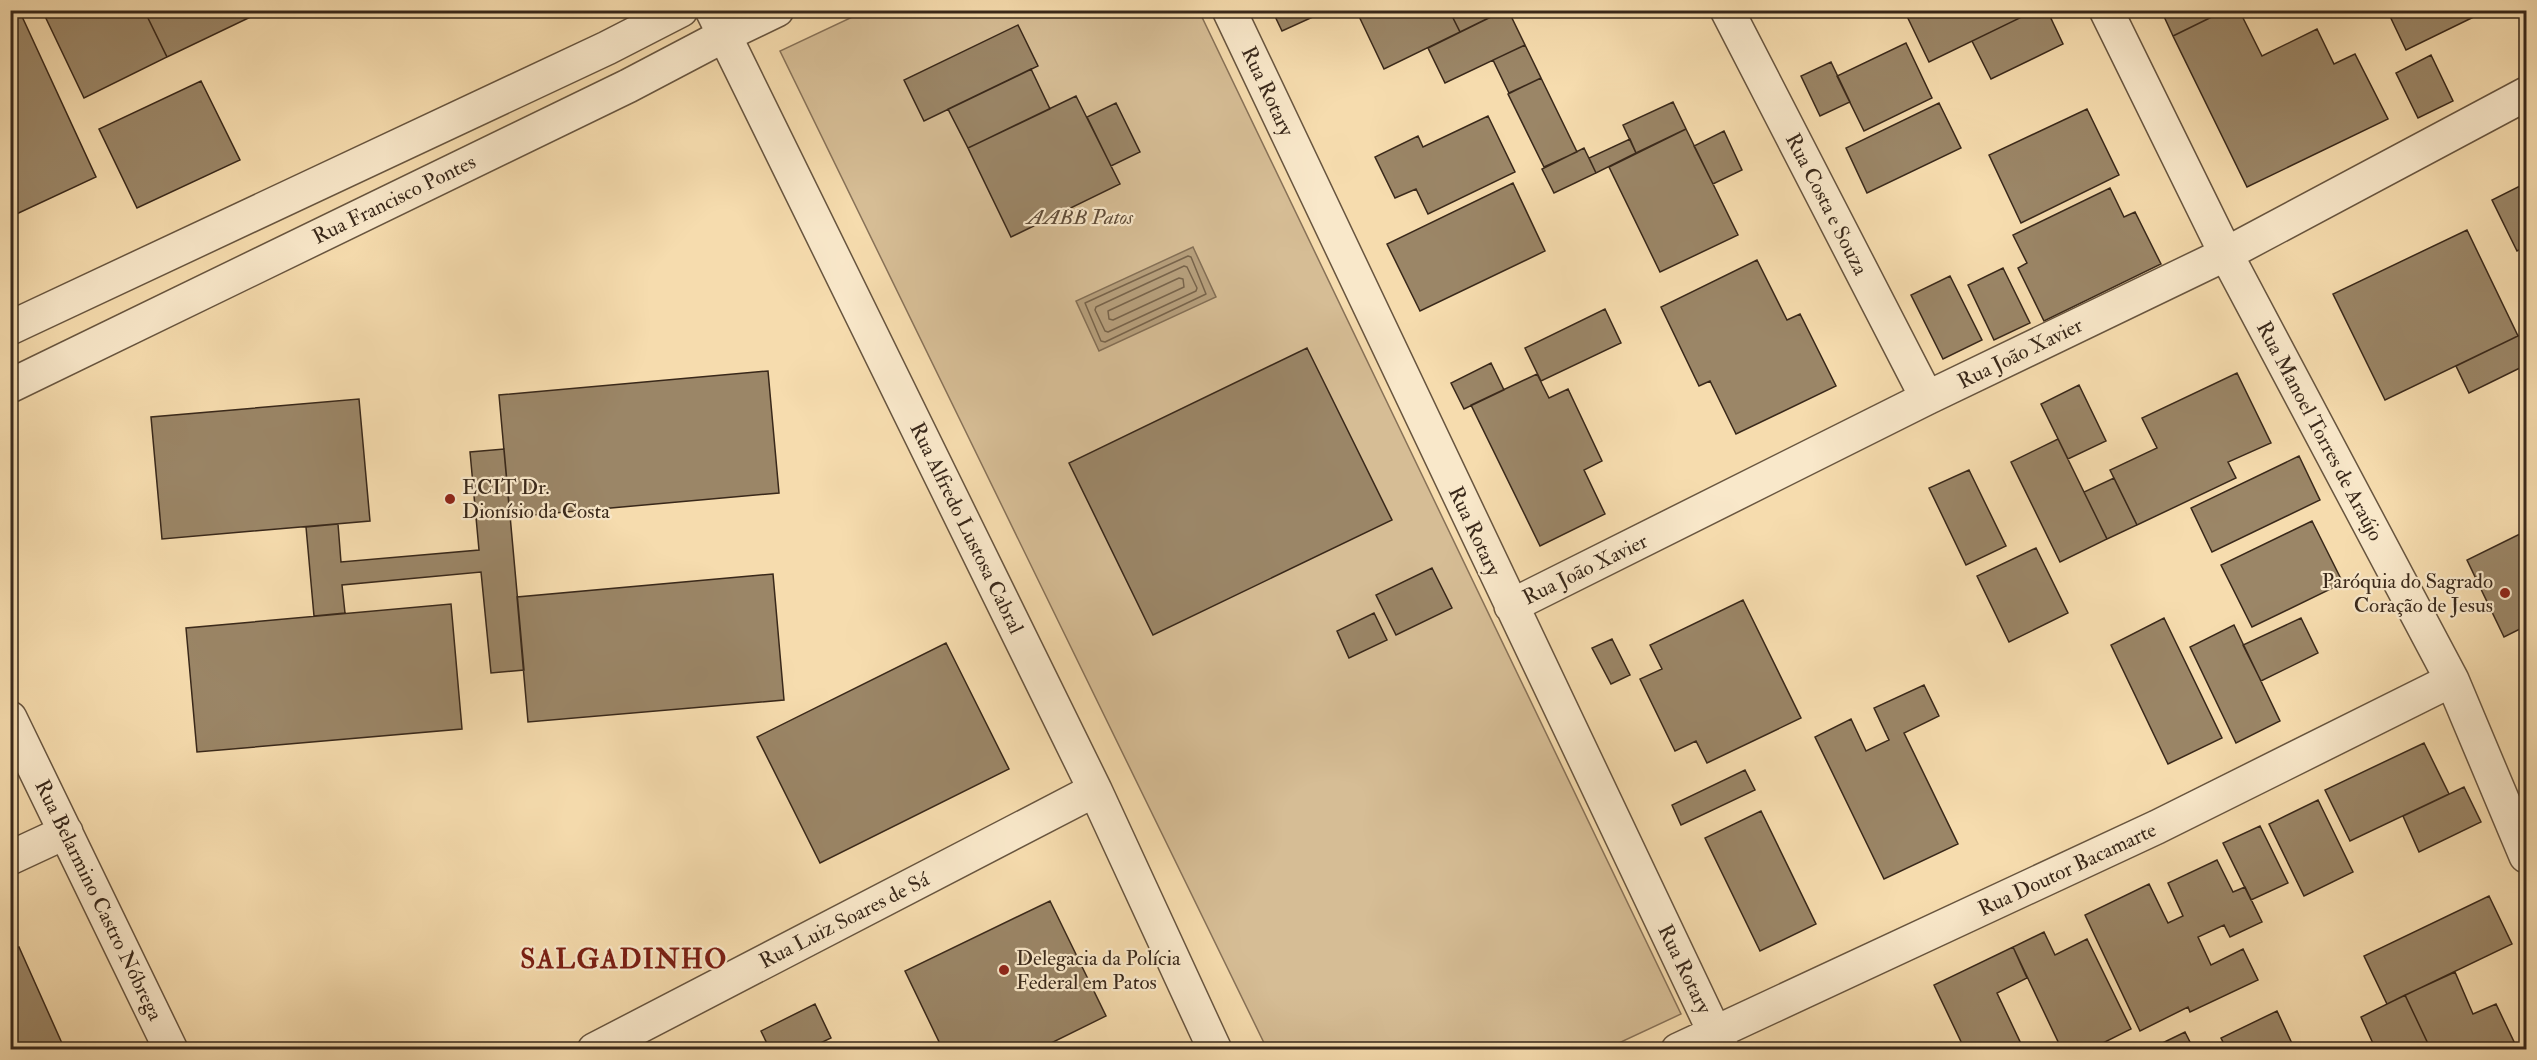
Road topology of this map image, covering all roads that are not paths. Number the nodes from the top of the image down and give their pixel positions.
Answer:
1 (681, 10) edge
2 (777, 10) edge
3 (1229, 10) edge
4 (1727, 10) edge
5 (2106, 10) edge
6 (718, 23) edge
7 (2526, 94) edge
8 (2226, 254) junction
9 (10, 328) edge
10 (10, 386) edge
11 (1927, 398) junction
12 (1511, 606) junction
13 (2452, 680) junction
14 (10, 718) edge
15 (1095, 790) junction
16 (66, 832) junction
17 (2526, 856) edge
18 (10, 858) edge
19 (1719, 1041) edge
20 (171, 1050) edge
21 (594, 1050) edge
22 (1215, 1050) edge
23 (1678, 1050) edge

1 - 9 street
2 - 6 street, Rua Francisco Pontes
3 - 12 street, Rua Rotary
4 - 11 street, Rua Costa e Souza
5 - 8 street, Rua Manoel Torres de Araújo
6 - 10 street, Rua Francisco Pontes
6 - 15 street, Rua Alfredo Lustosa Cabral
7 - 8 street, Rua João Xavier
8 - 11 street, Rua João Xavier
8 - 13 street, Rua Manoel Torres de Araújo
11 - 12 street, Rua João Xavier
12 - 19 street, Rua Rotary
13 - 17 street, Rua Manoel Torres de Araújo
13 - 19 street, Rua Doutor Bacamarte
14 - 16 street, Rua Belarmino Castro Nóbrega
15 - 21 street, Rua Luiz Soares de Sá
15 - 22 street, Rua Alfredo Lustosa Cabral
16 - 18 street
16 - 20 street, Rua Belarmino Castro Nóbrega
19 - 23 street, Rua Doutor Bacamarte

